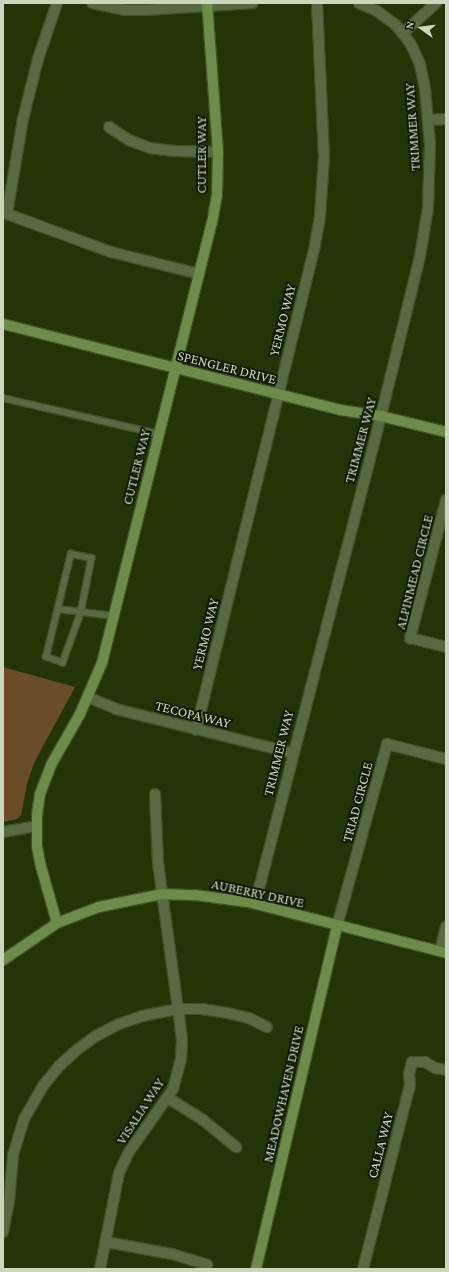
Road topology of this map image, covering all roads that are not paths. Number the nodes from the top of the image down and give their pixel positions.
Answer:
1 (57, 3) edge
2 (92, 3) edge
3 (253, 3) edge
4 (317, 3) edge
5 (359, 3) edge
6 (436, 3) edge
7 (208, 5) edge
8 (403, 33) junction
9 (446, 119) edge
10 (428, 120) junction
11 (109, 127) dead end
12 (218, 152) junction
13 (199, 274) junction
14 (3, 324) edge
15 (175, 368) junction
16 (279, 395) junction
17 (3, 398) edge
18 (381, 416) junction
19 (446, 432) edge
20 (159, 434) junction
21 (446, 500) edge
22 (58, 609) junction
23 (81, 613) junction
24 (114, 616) junction
25 (446, 647) edge
26 (88, 697) junction
27 (196, 730) junction
28 (293, 753) junction
29 (446, 759) edge
30 (155, 794) dead end
31 (36, 826) junction
32 (3, 832) edge
33 (162, 894) junction
34 (255, 904) junction
35 (57, 923) junction
36 (337, 926) junction
37 (446, 927) edge
38 (443, 952) edge
39 (3, 960) edge
40 (178, 1009) junction
41 (267, 1027) dead end
42 (446, 1070) edge
43 (168, 1098) junction
44 (236, 1147) dead end
45 (3, 1232) edge
46 (106, 1242) junction
47 (207, 1265) dead end
48 (100, 1269) edge
49 (256, 1269) edge
50 (363, 1269) edge

1 - 13 street
2 - 7 street
3 - 7 street
4 - 16 street, YERMO WAY
5 - 8 street, TRIMMER WAY
6 - 8 street
7 - 12 street, CUTLER WAY
8 - 10 street, TRIMMER WAY
9 - 10 street
10 - 18 street, TRIMMER WAY
11 - 12 street
12 - 13 street, CUTLER WAY
13 - 15 street, CUTLER WAY
14 - 15 street, SPENGLER DRIVE
15 - 16 street, SPENGLER DRIVE
15 - 20 street, CUTLER WAY
16 - 18 street, SPENGLER DRIVE
16 - 27 street, YERMO WAY
17 - 20 lane
18 - 19 street, SPENGLER DRIVE
18 - 28 street, TRIMMER WAY
20 - 24 street, CUTLER WAY
21 - 25 street, ALPINMEAD CIRCLE
22 - 23 lane
22 - 23 lane
22 - 23 lane
23 - 24 lane
24 - 26 street, CUTLER WAY
26 - 27 street, TECOPA WAY
26 - 31 street, CUTLER WAY
27 - 28 street, TECOPA WAY
28 - 34 street, TRIMMER WAY
29 - 36 street, TRIAD CIRCLE
30 - 33 street, VISALIA WAY
31 - 32 street
31 - 35 street, CUTLER WAY
33 - 34 street, AUBERRY DRIVE
33 - 35 street, AUBERRY DRIVE
33 - 40 street, VISALIA WAY
34 - 36 street, AUBERRY DRIVE
35 - 39 street, AUBERRY DRIVE
36 - 38 street, AUBERRY DRIVE
36 - 49 street, MEADOWHAVEN DRIVE
37 - 38 street
40 - 41 street
40 - 43 street, VISALIA WAY
40 - 45 street
42 - 50 street, CALLA WAY
43 - 44 street
43 - 46 street, VISALIA WAY
46 - 47 street
46 - 48 street, VISALIA WAY

